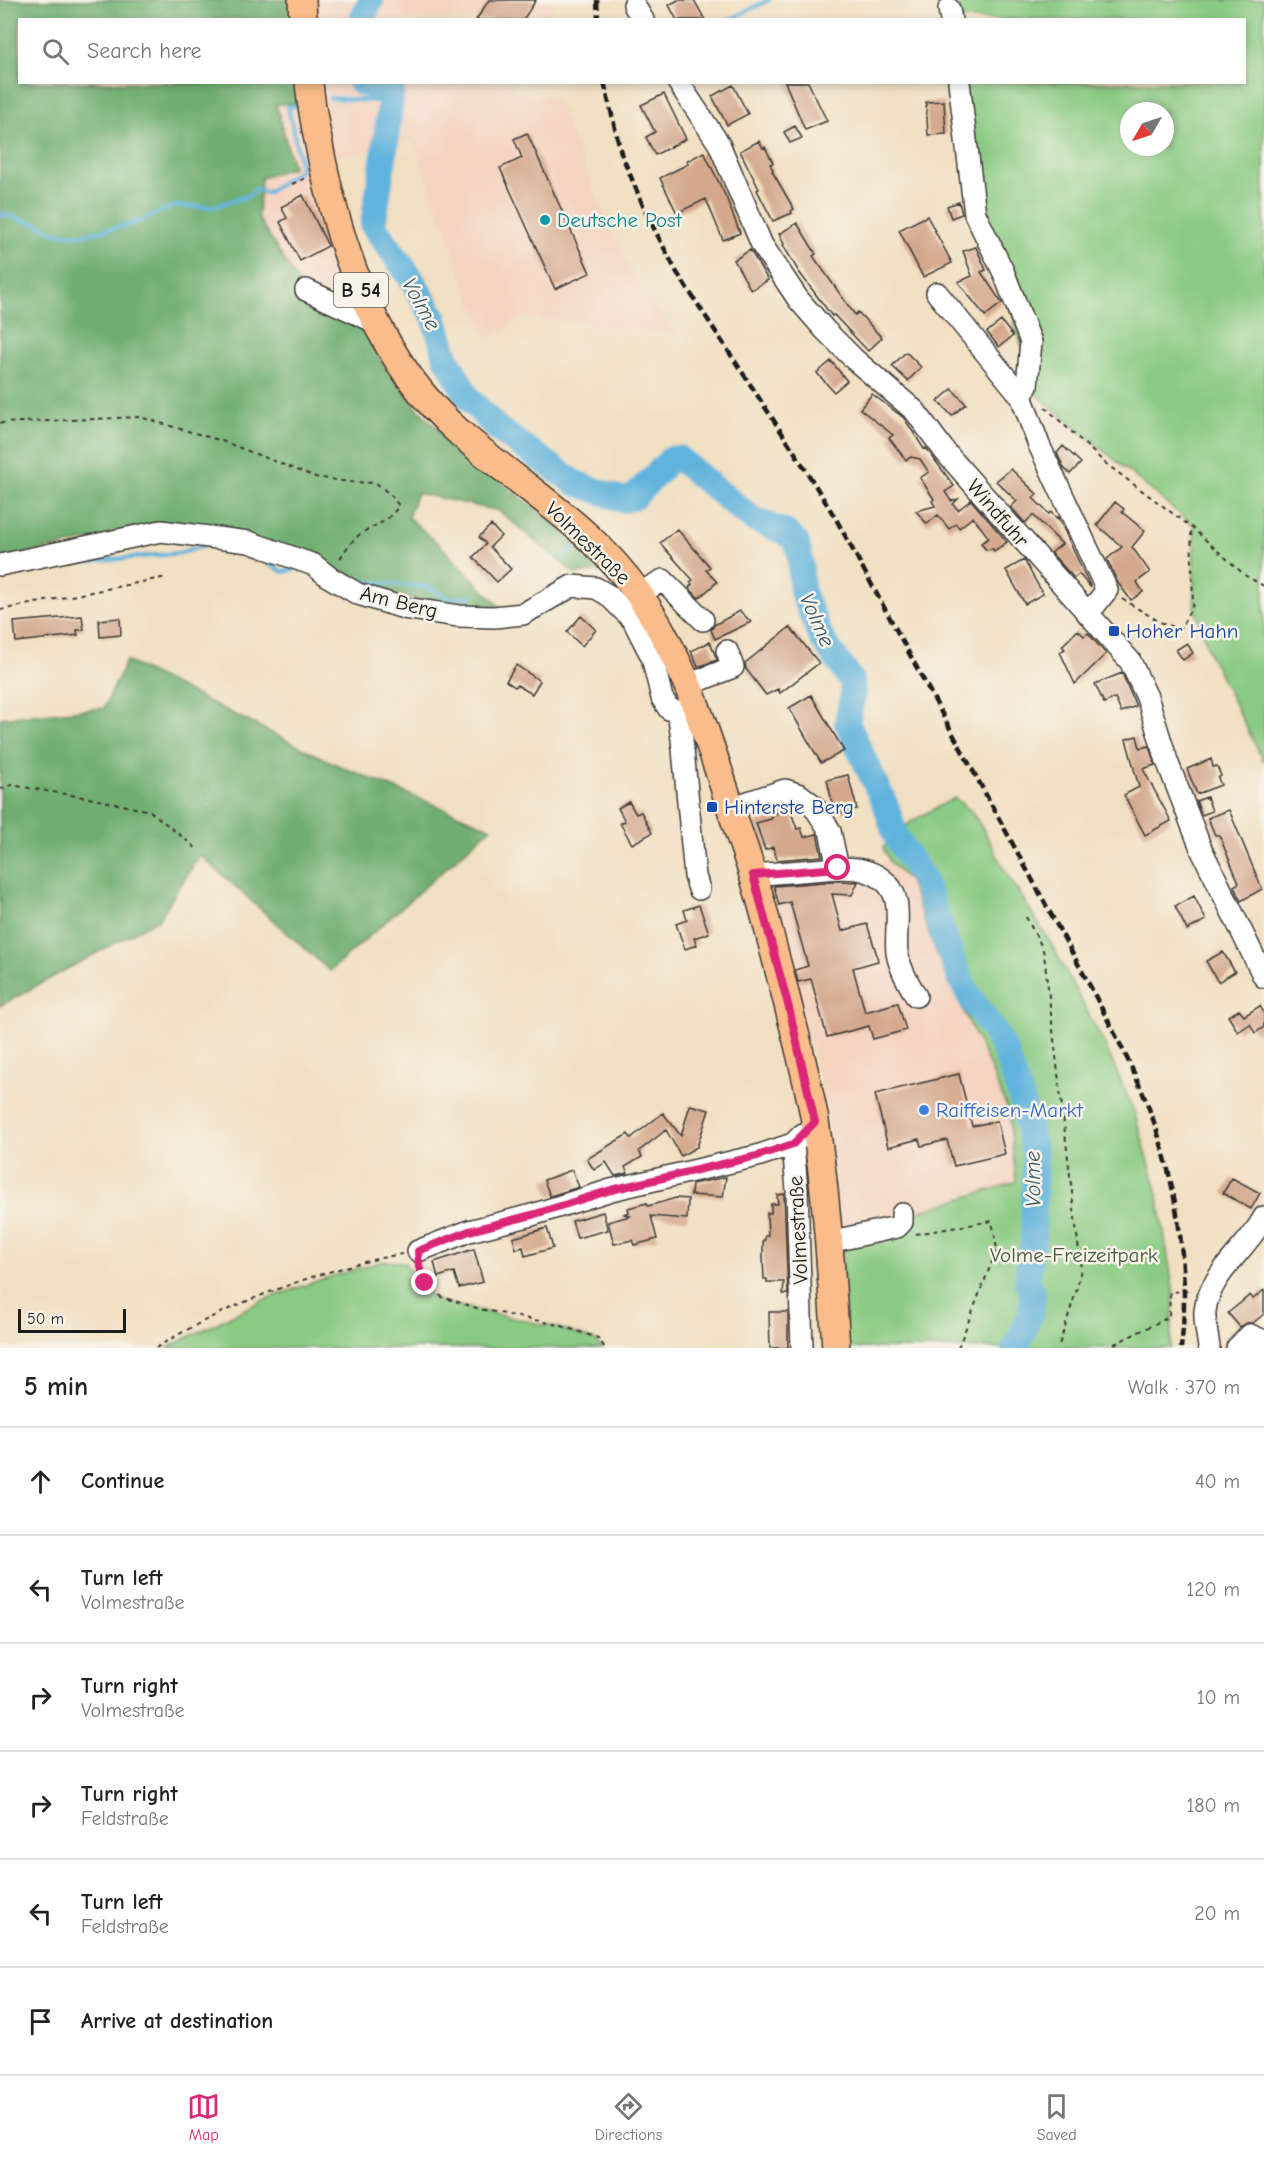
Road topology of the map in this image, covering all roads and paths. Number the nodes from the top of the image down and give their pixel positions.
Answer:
1 (302, 0) edge
2 (303, 18) edge
3 (309, 84) edge
4 (679, 84) edge
5 (959, 84) edge
6 (306, 290) dead end
7 (937, 293) dead end
8 (375, 322) junction
9 (1021, 396) junction
10 (0, 423) edge
11 (1191, 528) junction
12 (0, 566) edge
13 (167, 577) dead end
14 (329, 577) junction
15 (1264, 586) edge
16 (1107, 590) junction
17 (638, 594) junction
18 (0, 610) edge
19 (1088, 614) junction
20 (703, 620) dead end
21 (728, 651) dead end
22 (687, 701) junction
23 (0, 789) edge
24 (730, 808) junction
25 (196, 849) dead end
26 (838, 868) junction
27 (753, 875) junction
28 (699, 889) dead end
29 (1026, 917) dead end
30 (1264, 977) edge
31 (916, 996) dead end
32 (815, 1122) junction
33 (793, 1144) junction
34 (902, 1214) dead end
35 (1264, 1217) edge
36 (908, 1236) dead end
37 (829, 1242) junction
38 (418, 1251) junction
39 (1212, 1291) junction
40 (156, 1348) edge
41 (605, 1348) edge
42 (802, 1348) edge
43 (836, 1348) edge
44 (958, 1348) edge
45 (1058, 1348) edge
46 (1106, 1348) edge
47 (1209, 1348) edge

1 - 2 main road
3 - 8 main road, Volmestraße / B 54
4 - 19 street, Windfuhr
5 - 9 street
6 - 8 street
7 - 9 street
8 - 17 main road, Volmestraße / B 54
9 - 11 path
9 - 16 street
10 - 14 path
11 - 15 path
11 - 16 path
12 - 14 street, Am Berg
13 - 18 path
14 - 22 street, Am Berg
16 - 19 street
17 - 20 street
17 - 22 main road, Volmestraße / B 54
19 - 30 street, Windfuhr
21 - 22 street
22 - 24 main road, Volmestraße / B 54
22 - 28 street
23 - 25 path
24 - 26 street
24 - 27 main road, Volmestraße / B 54
26 - 27 street
26 - 31 street
27 - 32 main road, Volmestraße / B 54
29 - 45 path
32 - 33 street
32 - 37 main road, Volmestraße / B 54
33 - 38 street
33 - 42 street, Volmestraße
34 - 37 street
35 - 39 street
36 - 44 path
37 - 43 main road, Volmestraße / B 54
38 - 40 path
38 - 41 path
39 - 46 path
39 - 47 street

